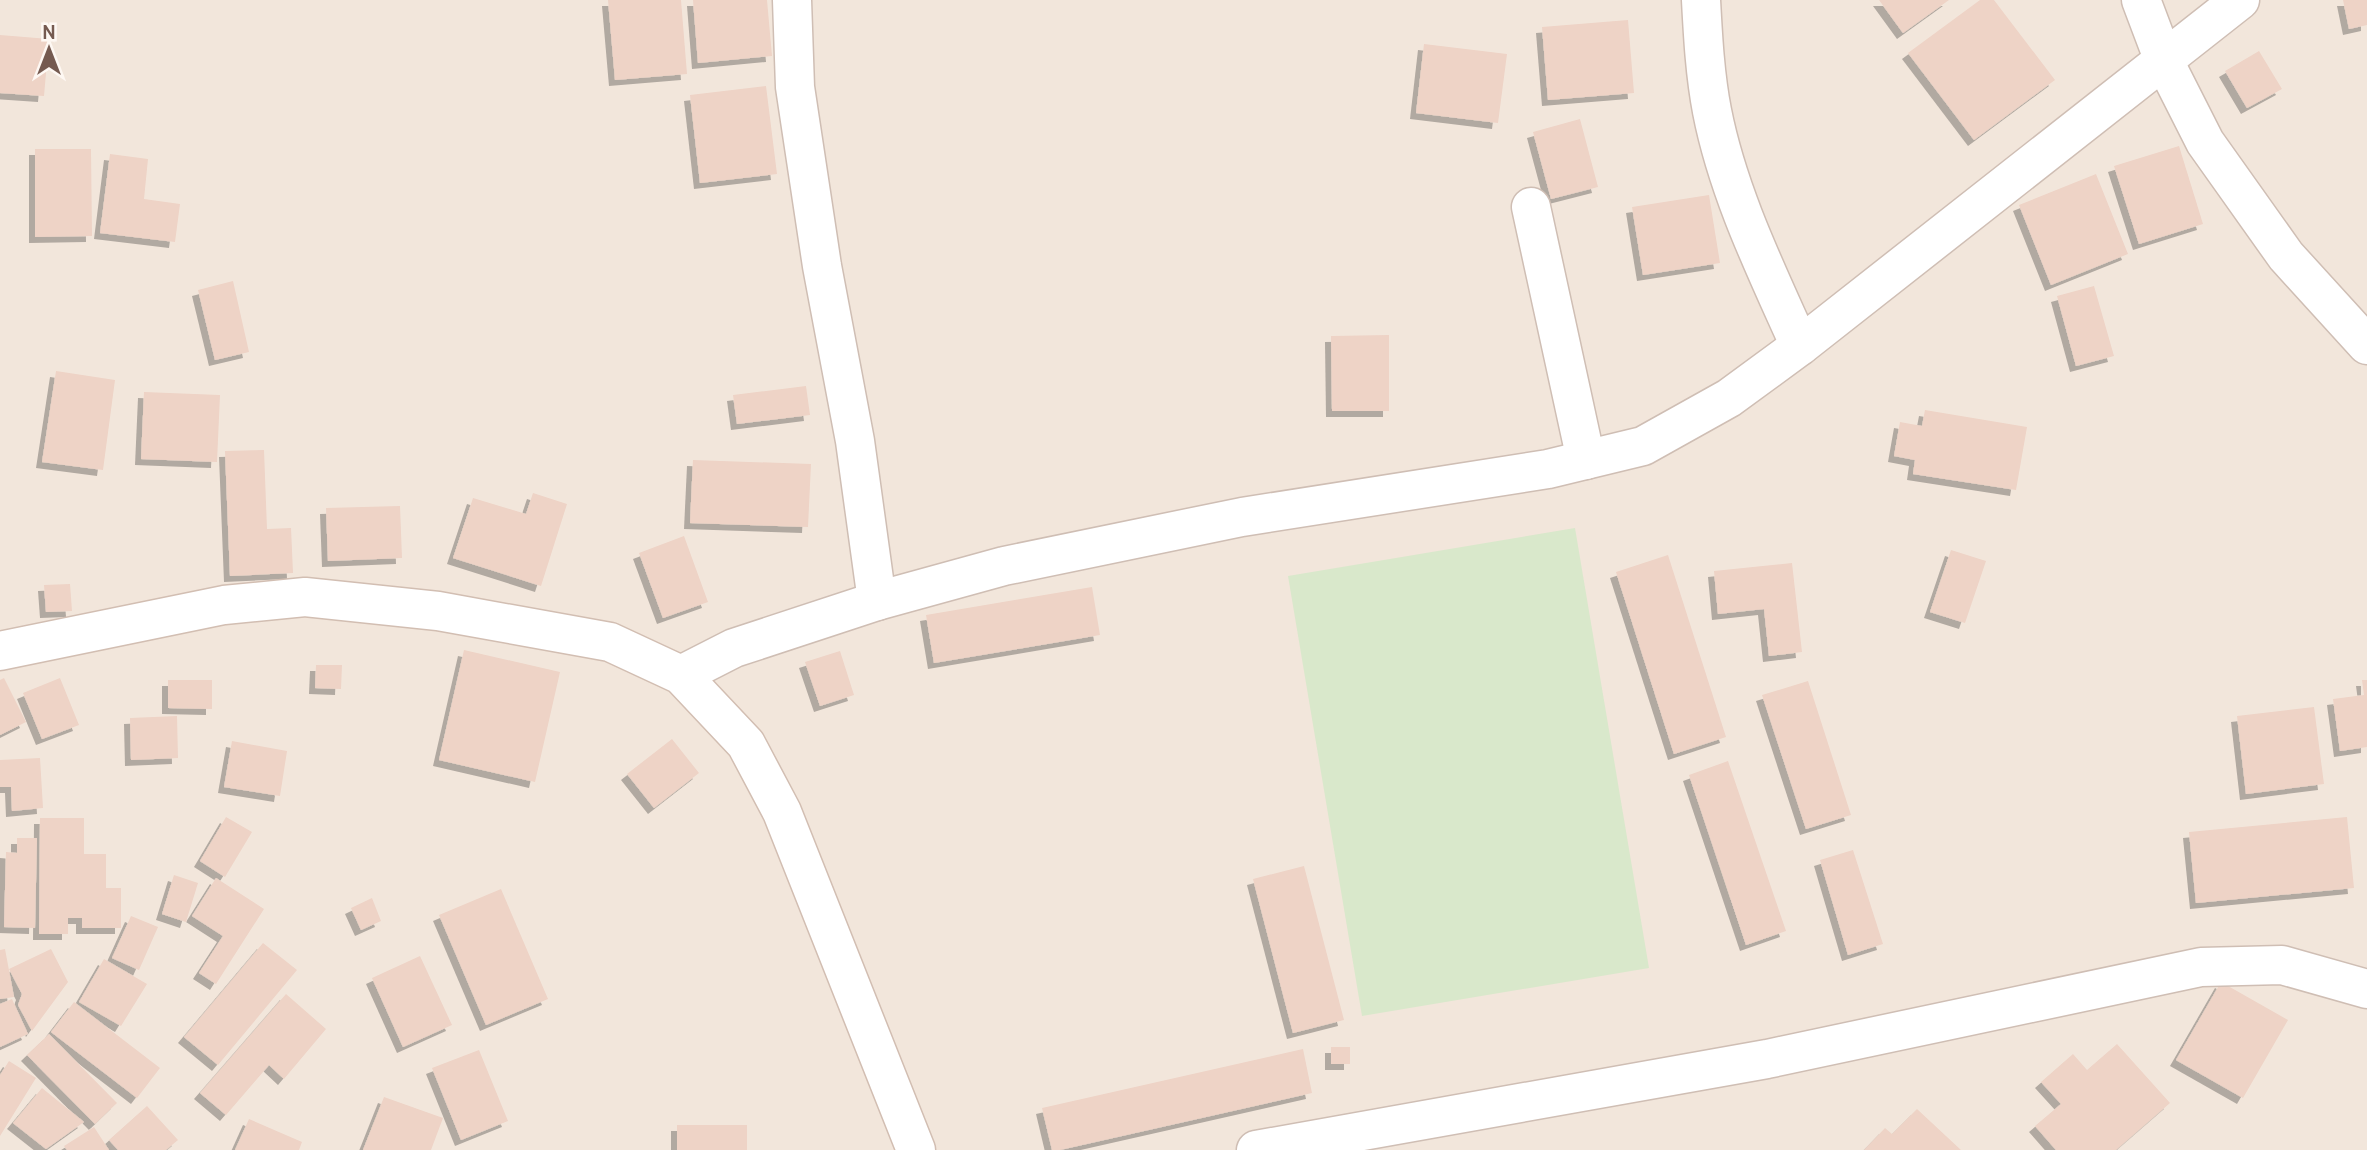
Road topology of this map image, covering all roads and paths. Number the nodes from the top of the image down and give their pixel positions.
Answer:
1 (792, 0) edge
2 (1701, 0) edge
3 (2141, 0) edge
4 (2240, 0) edge
5 (2164, 61) junction
6 (1531, 207) dead end
7 (2367, 345) edge
8 (1800, 346) junction
9 (1586, 460) junction
10 (877, 601) junction
11 (0, 651) edge
12 (681, 675) junction
13 (2367, 989) edge
14 (916, 1150) edge
15 (1256, 1150) edge

1 - 10 street
2 - 8 street
3 - 5 street
4 - 5 street
5 - 7 street
5 - 8 street
6 - 9 street
8 - 9 street
9 - 10 street
10 - 12 street
11 - 12 street
12 - 14 street
13 - 15 street

